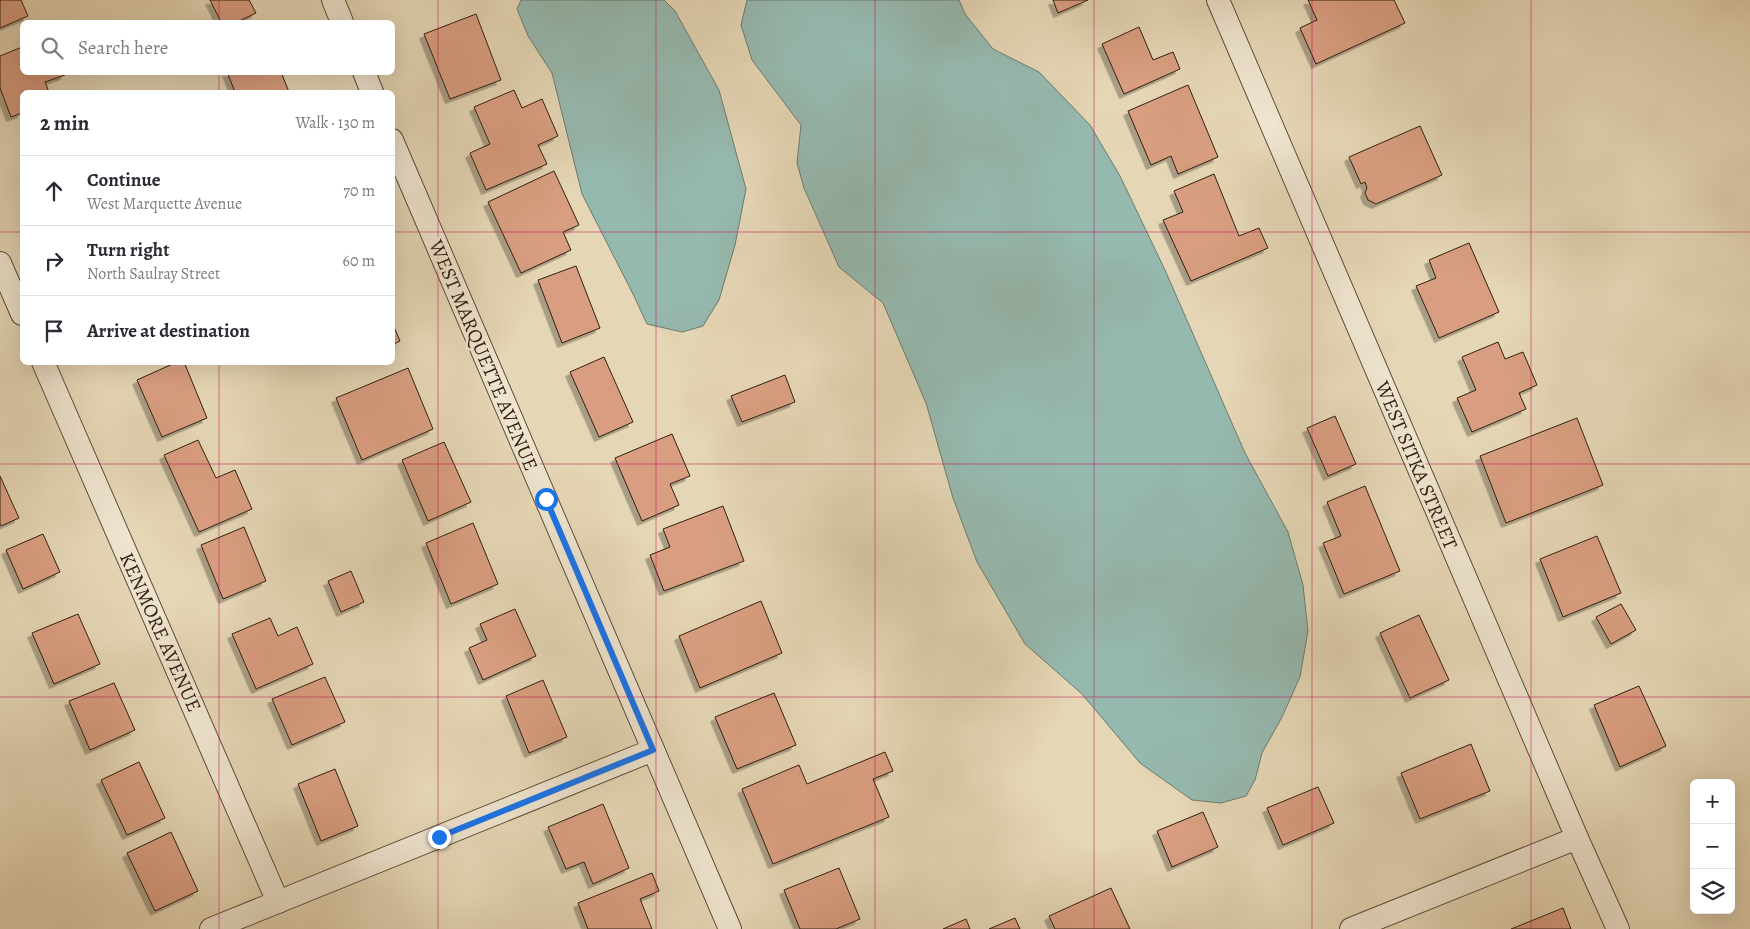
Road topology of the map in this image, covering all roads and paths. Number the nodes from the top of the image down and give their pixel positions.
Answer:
1 (333, 0) edge
2 (1218, 0) edge
3 (341, 20) edge
4 (365, 75) edge
5 (371, 90) edge
6 (395, 147) edge
7 (0, 263) edge
8 (20, 309) edge
9 (45, 365) edge
10 (653, 750) junction
11 (1577, 838) junction
12 (278, 902) junction
13 (211, 929) edge
14 (730, 929) edge
15 (1351, 929) edge
16 (1618, 929) edge

1 - 3 street
2 - 11 street, WEST SITKA STREET
4 - 5 street
6 - 10 street, WEST MARQUETTE AVENUE
7 - 8 street
9 - 12 street, KENMORE AVENUE
10 - 12 street
10 - 14 street, WEST MARQUETTE AVENUE
11 - 15 street
11 - 16 street, WEST SITKA STREET
12 - 13 street

